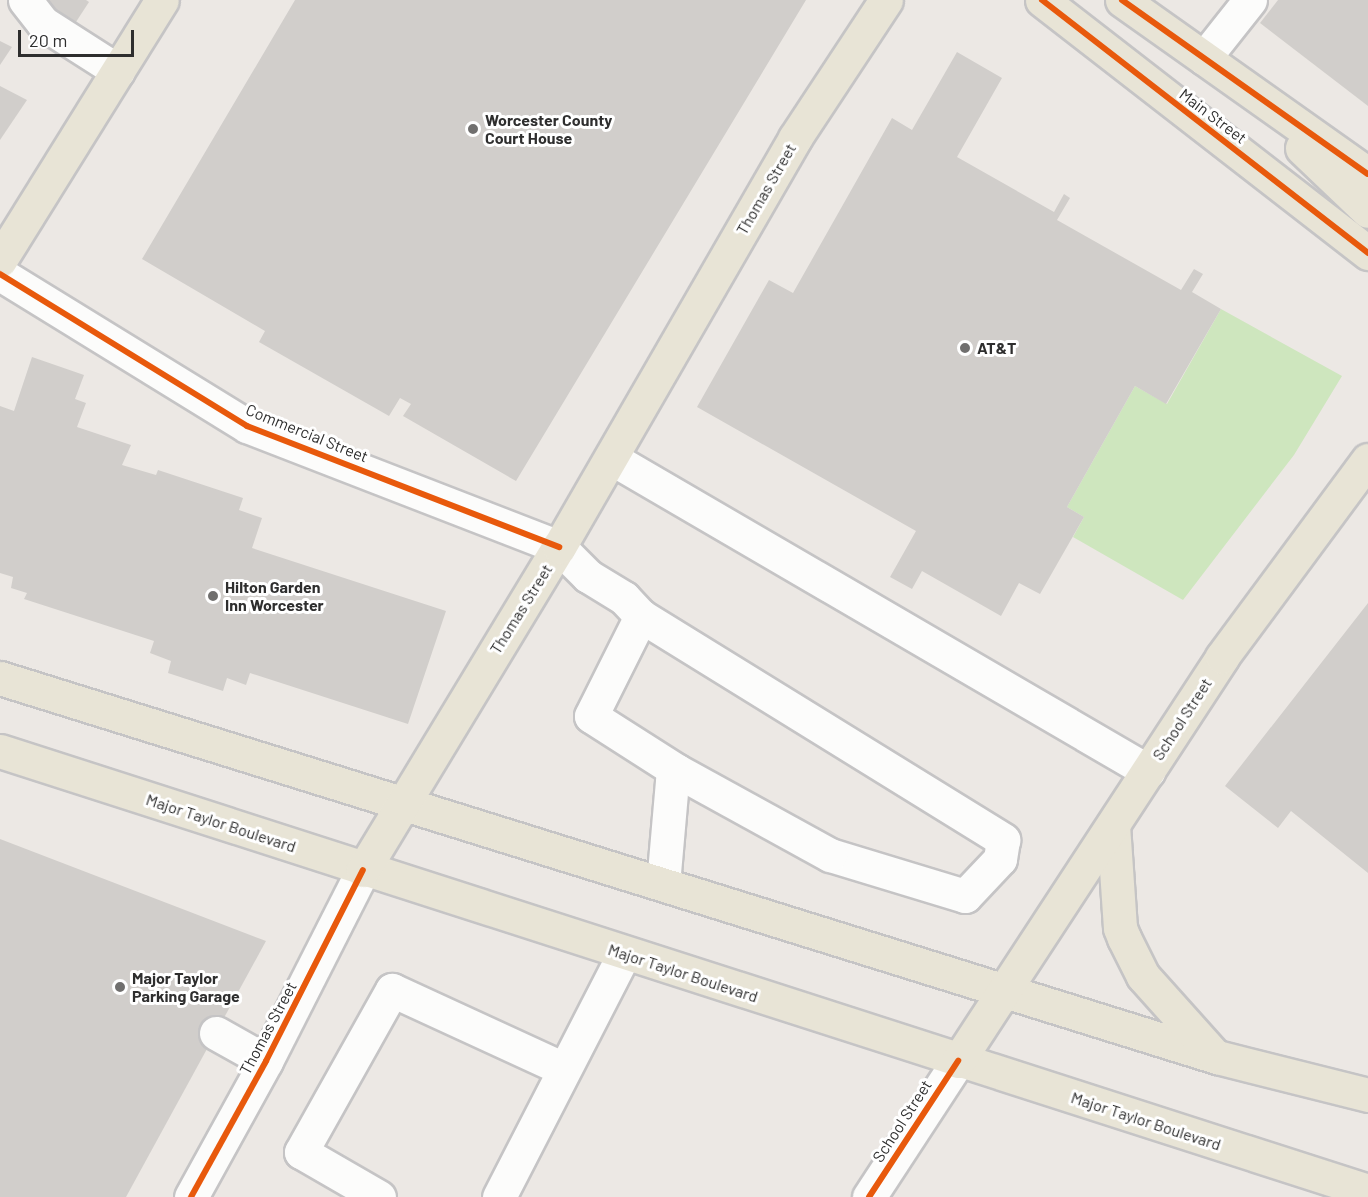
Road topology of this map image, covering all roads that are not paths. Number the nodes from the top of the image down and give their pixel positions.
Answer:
1 (25, 0) edge
2 (162, 0) edge
3 (886, 0) edge
4 (1042, 0) edge
5 (1250, 0) edge
6 (1143, 6) edge
7 (1209, 61) junction
8 (117, 71) junction
9 (1368, 174) edge
10 (1368, 211) edge
11 (1368, 253) edge
12 (0, 260) edge
13 (0, 274) edge
14 (610, 458) junction
15 (1368, 460) edge
16 (559, 547) junction
17 (641, 616) junction
18 (0, 678) edge
19 (0, 752) edge
20 (677, 771) junction
21 (1148, 771) junction
22 (401, 804) junction
23 (1113, 825) junction
24 (363, 870) junction
25 (663, 884) junction
26 (624, 954) junction
27 (1005, 990) junction
28 (216, 1033) dead end
29 (1217, 1058) junction
30 (266, 1061) junction
31 (958, 1061) junction
32 (564, 1069) junction
33 (1368, 1095) edge
34 (1368, 1191) edge
35 (504, 1195) edge
36 (191, 1197) edge
37 (379, 1197) edge
38 (869, 1197) edge

1 - 8 street
2 - 8 main road
3 - 14 main road, Thomas Street
4 - 11 main road, Main Street
5 - 7 street
6 - 7 main road
7 - 9 main road
7 - 10 main road
8 - 12 main road
13 - 16 street, Commercial Street
14 - 16 main road, Thomas Street
14 - 21 street
15 - 21 main road, School Street
16 - 17 street
16 - 22 main road, Thomas Street
17 - 20 street
17 - 20 street
18 - 22 main road
19 - 24 main road, Major Taylor Boulevard
20 - 25 street
21 - 23 main road, School Street
22 - 24 main road, Thomas Street
22 - 25 main road
23 - 27 main road, School Street
23 - 29 main road
24 - 26 main road, Major Taylor Boulevard
24 - 30 street, Thomas Street
25 - 27 main road
26 - 31 main road, Major Taylor Boulevard
26 - 32 street
27 - 29 main road
27 - 31 main road, School Street
28 - 30 street
29 - 33 main road
30 - 36 street, Thomas Street
31 - 34 main road, Major Taylor Boulevard
31 - 38 street, School Street
32 - 35 street
32 - 37 street

